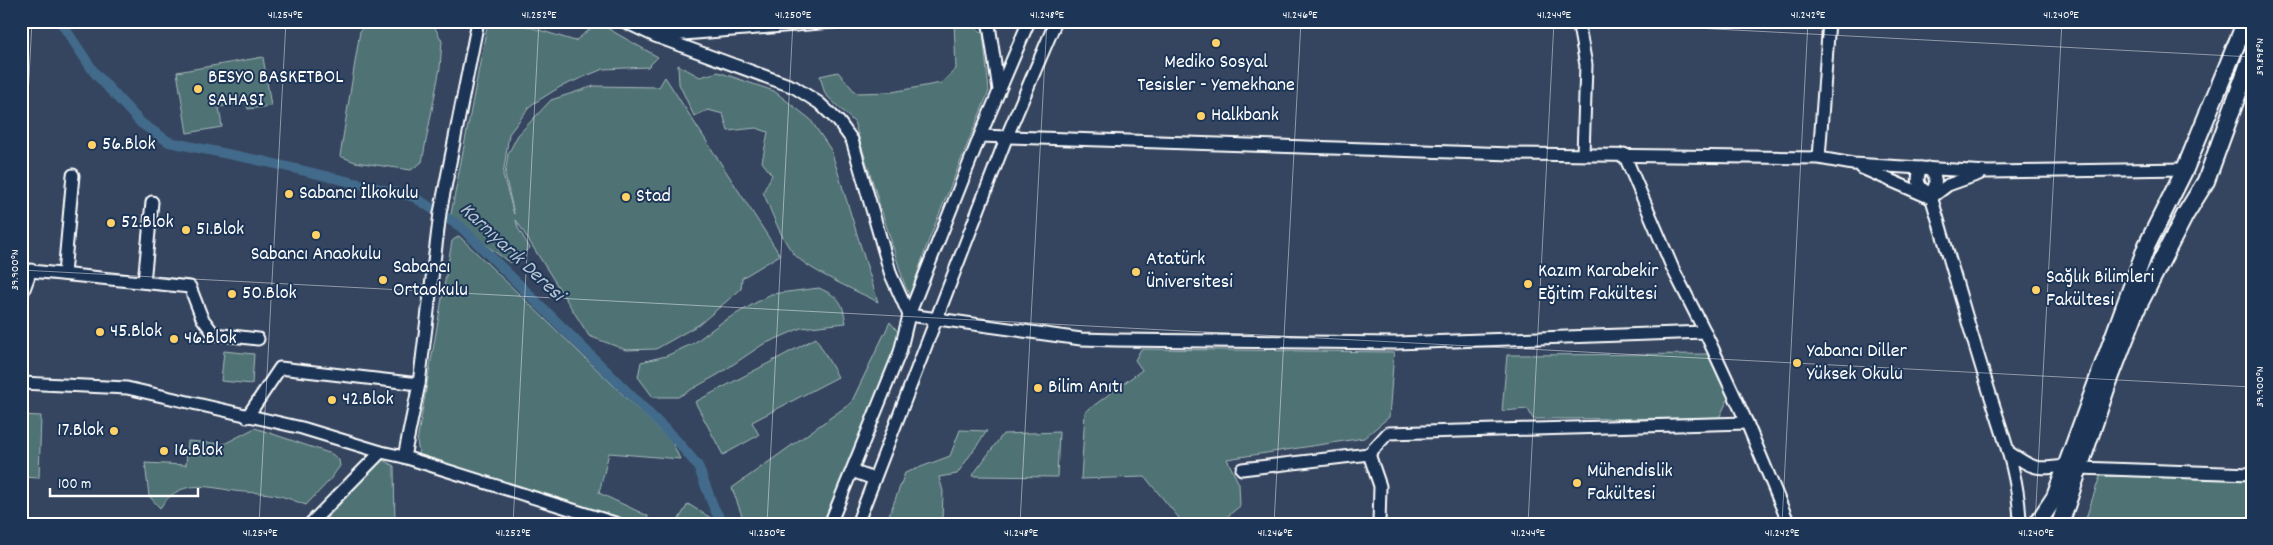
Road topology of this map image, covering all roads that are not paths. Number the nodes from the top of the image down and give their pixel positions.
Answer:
1 (478, 21) edge
2 (844, 21) edge
3 (985, 21) edge
4 (1029, 21) edge
5 (1056, 21) edge
6 (1578, 21) edge
7 (1829, 21) edge
8 (2246, 21) edge
9 (629, 23) edge
10 (655, 36) junction
11 (2252, 55) edge
12 (999, 92) junction
13 (980, 136) junction
14 (1007, 136) junction
15 (1582, 154) junction
16 (1624, 154) junction
17 (1820, 158) junction
18 (1853, 164) junction
19 (1925, 168) junction
20 (2185, 169) junction
21 (1988, 172) junction
22 (73, 175) dead end
23 (1930, 195) junction
24 (152, 202) dead end
25 (26, 270) edge
26 (64, 274) junction
27 (144, 282) junction
28 (21, 297) edge
29 (909, 314) junction
30 (935, 319) junction
31 (1705, 332) junction
32 (258, 339) dead end
33 (21, 383) edge
34 (420, 384) junction
35 (247, 418) junction
36 (1747, 424) junction
37 (380, 452) junction
38 (2010, 453) junction
39 (1369, 454) junction
40 (404, 456) junction
41 (2072, 467) junction
42 (1242, 469) dead end
43 (852, 471) junction
44 (2252, 474) edge
45 (874, 479) junction
46 (310, 524) edge
47 (618, 524) edge
48 (830, 524) edge
49 (857, 524) edge
50 (1379, 524) edge
51 (1789, 524) edge
52 (2020, 524) edge
53 (2037, 524) edge
54 (2060, 524) edge

1 - 34 street
2 - 10 street
3 - 12 street
4 - 12 street
5 - 14 street
6 - 15 street
7 - 17 street
8 - 20 main road
9 - 10 street
10 - 29 street
11 - 41 main road
12 - 13 street
13 - 14 street
13 - 29 street
14 - 15 street
14 - 30 street
15 - 16 street
16 - 17 street
16 - 31 street
17 - 18 street
18 - 19 street
18 - 23 street
19 - 21 street
19 - 23 street
19 - 23 street
20 - 21 street
20 - 41 main road
21 - 23 street
22 - 26 street
23 - 38 street
24 - 27 street
25 - 26 street
25 - 28 street
26 - 27 street
27 - 32 street
29 - 30 street
29 - 43 street
30 - 31 street
30 - 45 street
31 - 36 street
33 - 35 street
34 - 35 street
34 - 40 street
35 - 37 street
36 - 39 street
36 - 51 street
37 - 40 street
37 - 46 street
38 - 41 street
38 - 52 street
39 - 42 street
39 - 50 street
40 - 47 street
41 - 44 street
41 - 53 main road
41 - 54 main road
43 - 45 street
43 - 48 street
45 - 49 street

